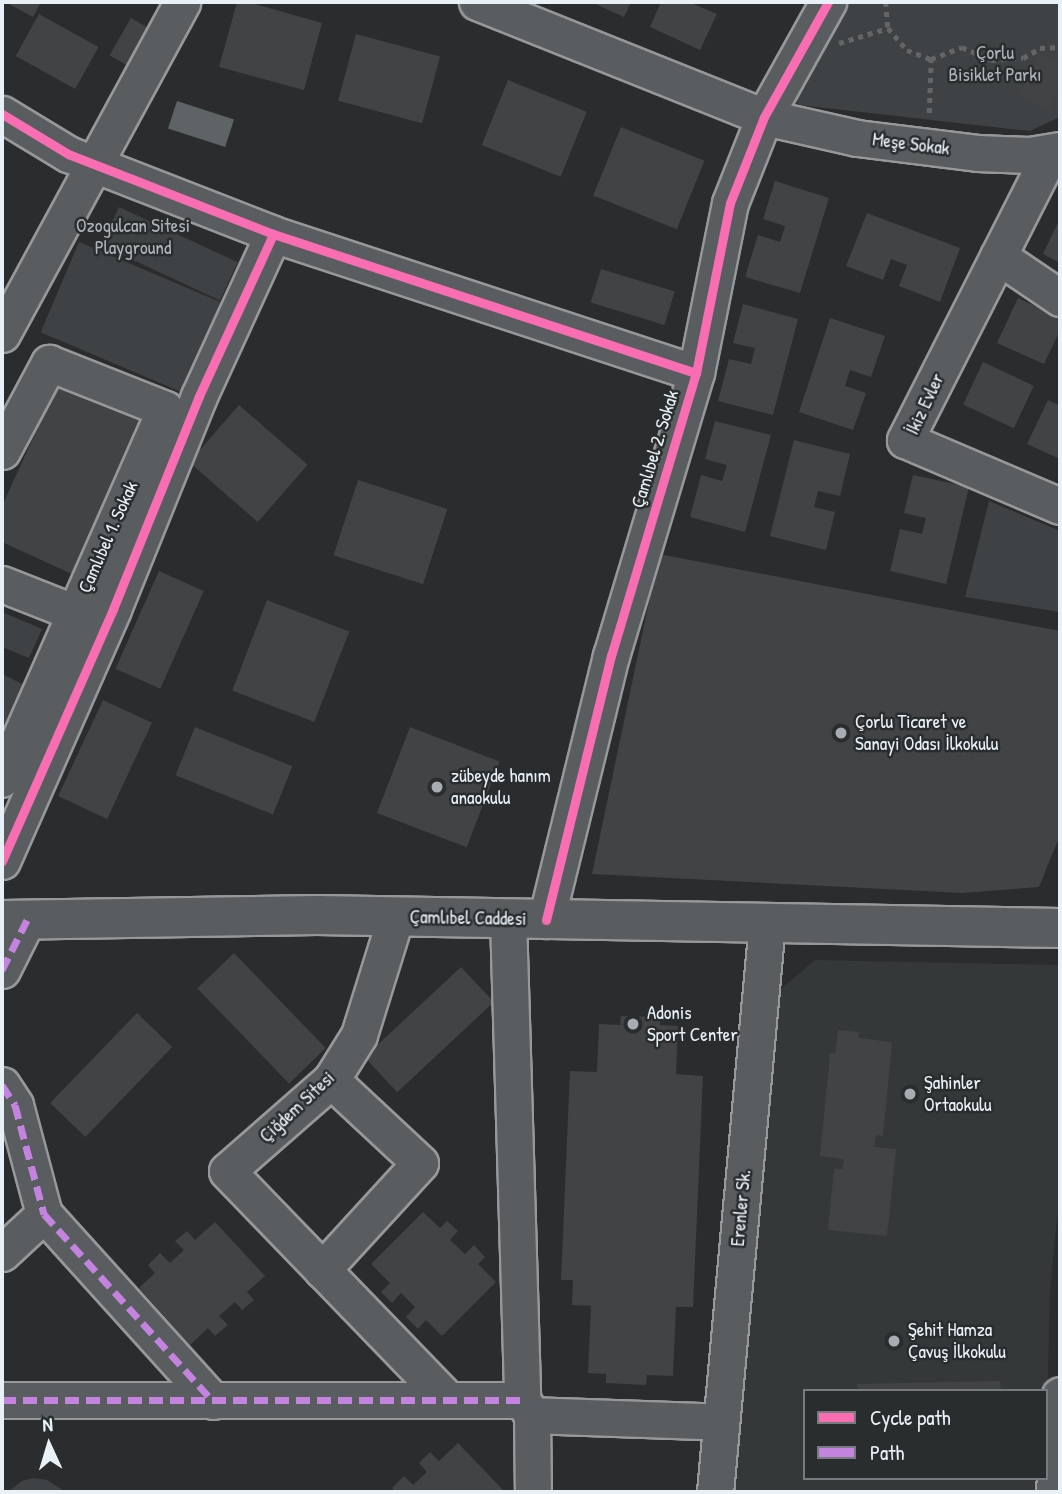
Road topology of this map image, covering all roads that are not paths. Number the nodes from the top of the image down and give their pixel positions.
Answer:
1 (182, 2) edge
2 (477, 2) edge
3 (828, 2) edge
4 (2, 114) edge
5 (764, 117) junction
6 (1056, 151) edge
7 (95, 164) junction
8 (273, 234) junction
9 (998, 256) junction
10 (1060, 298) edge
11 (2, 334) edge
12 (696, 373) junction
13 (2, 451) edge
14 (1060, 506) edge
15 (2, 584) edge
16 (75, 612) junction
17 (106, 625) junction
18 (2, 779) edge
19 (2, 861) edge
20 (396, 916) junction
21 (508, 918) junction
22 (14, 920) edge
23 (546, 920) junction
24 (767, 923) junction
25 (1060, 928) edge
26 (2, 971) edge
27 (331, 1080) junction
28 (2, 1085) edge
29 (44, 1214) junction
30 (2, 1253) edge
31 (322, 1270) junction
32 (2, 1400) edge
33 (447, 1400) junction
34 (213, 1401) junction
35 (1060, 1401) edge
36 (527, 1407) junction
37 (705, 1421) dead end
38 (533, 1492) edge
39 (715, 1492) edge
40 (1054, 1492) edge

1 - 7 street
2 - 5 street, Meşe Sokak
3 - 5 street, Çamlıbel 2. Sokak
4 - 7 street
5 - 6 street, Meşe Sokak
5 - 12 street, Çamlıbel 2. Sokak
6 - 9 street, İkiz Evler
7 - 8 street
7 - 11 street
8 - 12 street
8 - 17 street
9 - 10 street
9 - 14 street, İkiz Evler
12 - 23 street, Çamlıbel 2. Sokak
13 - 16 street, Çamlıbel 1. Sokak
15 - 16 street
16 - 17 street
16 - 18 street, Çamlıbel 1. Sokak
17 - 19 street
20 - 21 main road, Çamlıbel Caddesi
20 - 22 main road, Çamlıbel Caddesi
20 - 27 street, Çiğdem Sitesi
21 - 23 main road, Çamlıbel Caddesi
21 - 36 street
22 - 26 street
23 - 24 main road, Çamlıbel Caddesi
24 - 25 main road, Çamlıbel Caddesi
24 - 39 street, Erenler Sk.
27 - 31 street
27 - 31 street, Çiğdem Sitesi
28 - 29 street
29 - 30 street
29 - 34 street
31 - 33 street
32 - 34 street
33 - 34 street
33 - 36 street
35 - 40 street
36 - 37 street
36 - 38 street

